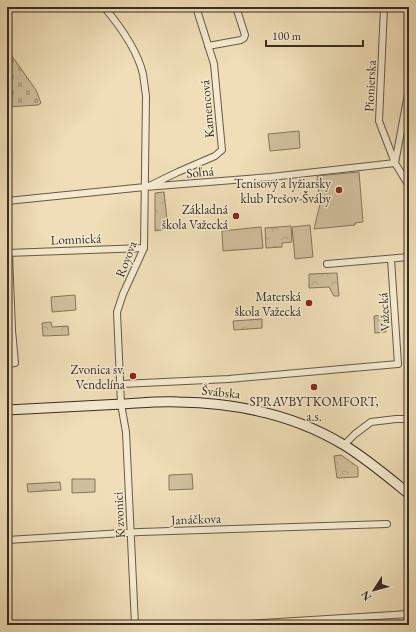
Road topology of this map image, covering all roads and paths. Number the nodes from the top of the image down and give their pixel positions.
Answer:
1 (104, 7) edge
2 (196, 7) edge
3 (236, 7) edge
4 (384, 7) edge
5 (208, 46) junction
6 (409, 89) edge
7 (395, 163) junction
8 (178, 172) junction
9 (178, 185) junction
10 (409, 186) edge
11 (145, 187) junction
12 (7, 201) edge
13 (144, 248) junction
14 (8, 253) edge
15 (409, 257) edge
16 (391, 259) junction
17 (327, 264) dead end
18 (10, 330) edge
19 (7, 364) edge
20 (398, 364) joint
21 (121, 384) junction
22 (122, 404) junction
23 (7, 410) edge
24 (409, 419) edge
25 (344, 444) junction
26 (7, 471) edge
27 (7, 481) edge
28 (409, 494) edge
29 (387, 524) dead end
30 (131, 533) junction
31 (7, 540) edge
32 (409, 614) edge
33 (135, 625) edge
34 (230, 625) edge

1 - 11 street, Royova
2 - 5 street, Kamencová
3 - 5 street
4 - 7 street, Pionierska
5 - 8 street, Kamencová
6 - 7 street
7 - 9 street, Soľná
7 - 10 street, Pionierska
8 - 9 street
8 - 11 street, Kamencová
9 - 11 street, Soľná
11 - 12 street, Soľná
11 - 13 street, Royova
13 - 14 street, Lomnická
13 - 21 street, Royova
14 - 18 street, Lomnická
15 - 16 street
16 - 17 street
16 - 20 street, Važecká
18 - 19 street
20 - 21 street, Švábska
21 - 22 street, Royova
22 - 23 street, Švábska
22 - 25 street, Švábska
22 - 30 street, K zvonici
24 - 25 street
25 - 28 street, Švábska
26 - 27 street
29 - 30 street, Janáčkova
30 - 31 street, Janáčkova
30 - 33 street, K zvonici
32 - 34 street

